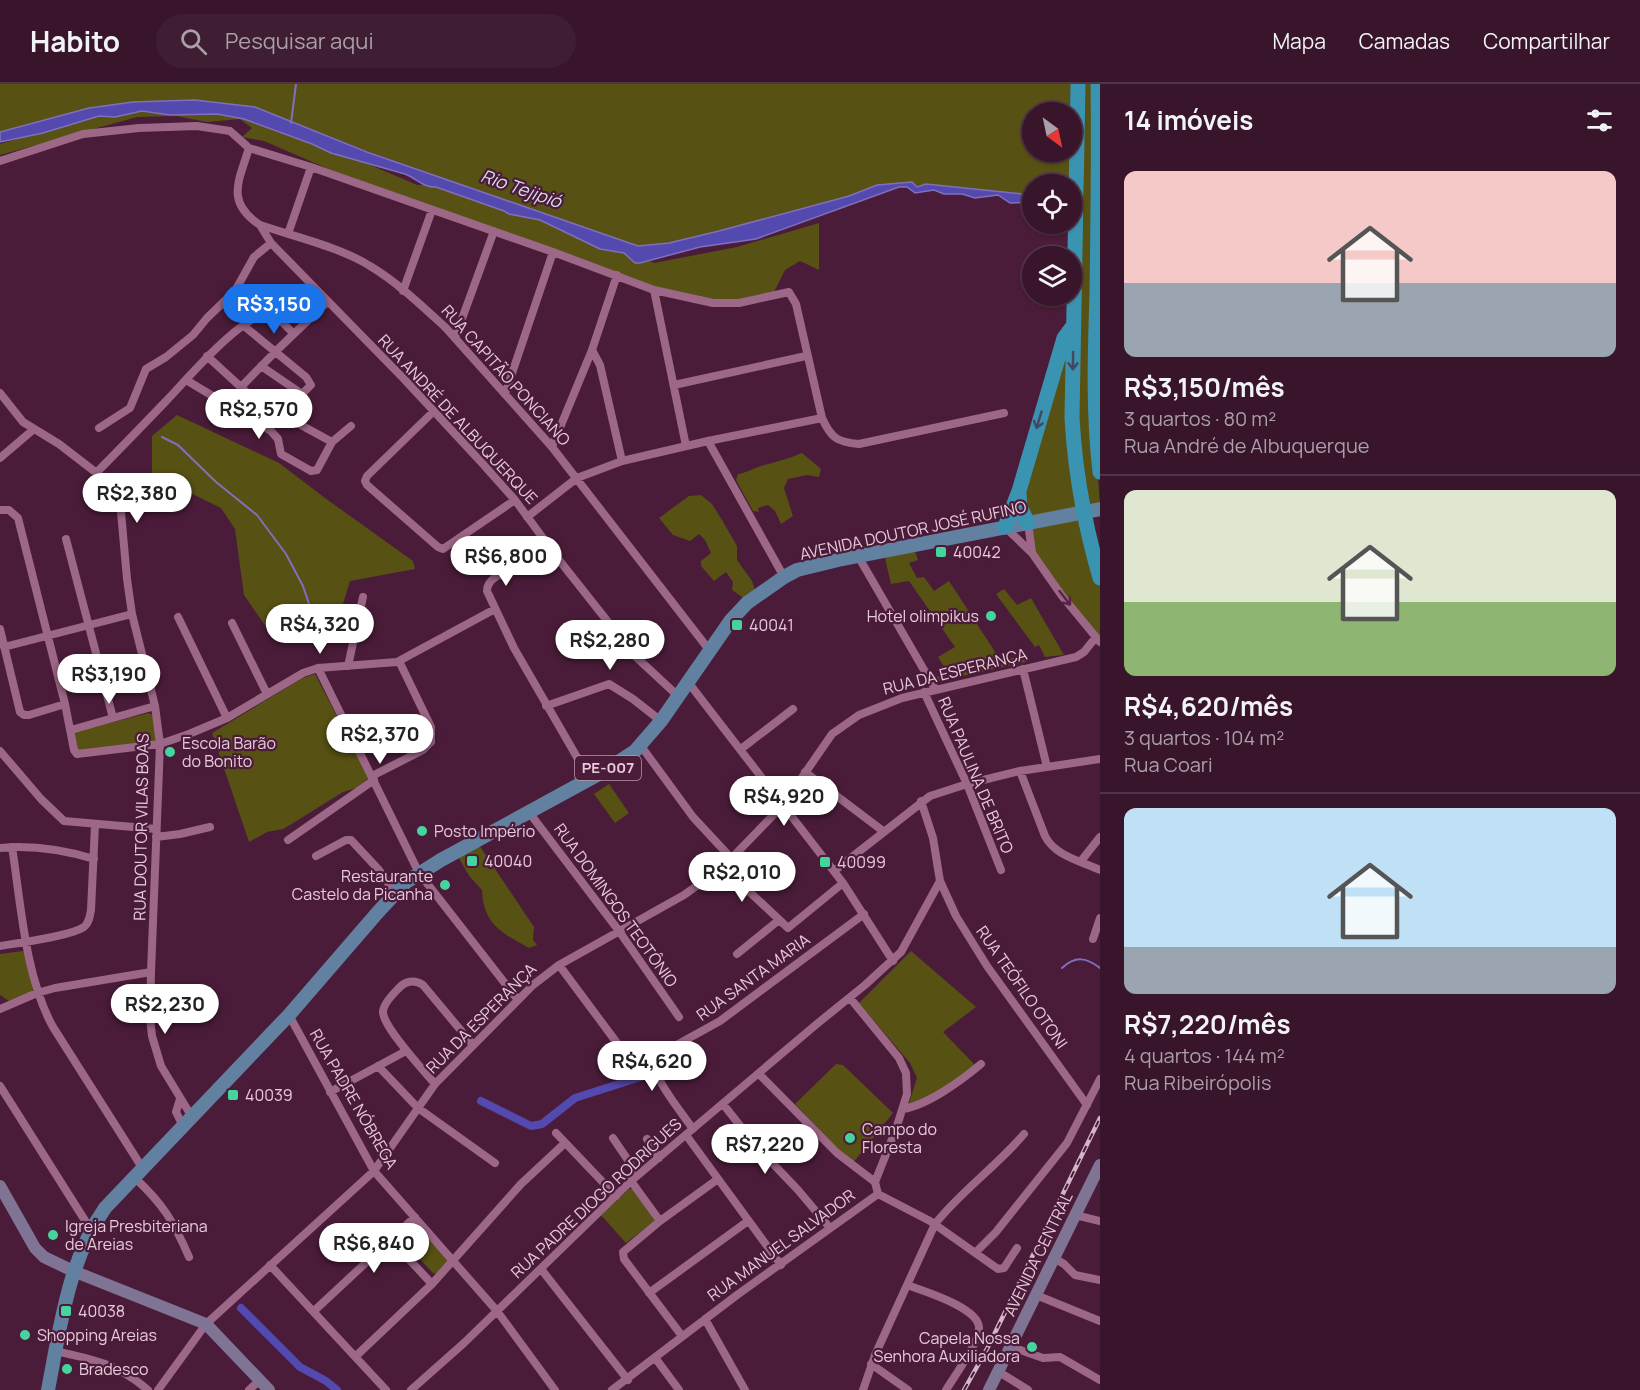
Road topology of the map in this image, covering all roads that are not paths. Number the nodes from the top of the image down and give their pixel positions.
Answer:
1 (1078, 84) edge
2 (1098, 84) edge
3 (249, 148) junction
4 (0, 161) edge
5 (311, 167) junction
6 (432, 210) junction
7 (260, 225) junction
8 (494, 231) junction
9 (288, 234) junction
10 (271, 243) junction
11 (553, 252) junction
12 (616, 275) junction
13 (654, 290) junction
14 (403, 291) junction
15 (327, 302) junction
16 (1096, 316) junction
17 (244, 326) junction
18 (1073, 326) junction
19 (294, 334) junction
20 (455, 338) junction
21 (1100, 338) edge
22 (592, 350) junction
23 (275, 352) junction
24 (207, 356) junction
25 (806, 356) junction
26 (261, 366) junction
27 (186, 380) junction
28 (674, 385) junction
29 (241, 387) junction
30 (0, 393) edge
31 (505, 394) junction
32 (434, 411) junction
33 (1004, 413) dead end
34 (822, 418) junction
35 (351, 426) dead end
36 (99, 428) dead end
37 (34, 429) junction
38 (708, 441) junction
39 (332, 442) junction
40 (686, 446) junction
41 (552, 447) junction
42 (0, 458) edge
43 (622, 461) junction
44 (98, 472) junction
45 (1100, 472) edge
46 (577, 478) junction
47 (1019, 491) junction
48 (515, 500) junction
49 (1100, 509) edge
50 (0, 510) edge
51 (528, 517) junction
52 (1028, 523) junction
53 (1005, 527) junction
54 (66, 539) dead end
55 (1032, 553) junction
56 (858, 556) junction
57 (522, 567) dead end
58 (784, 577) junction
59 (1100, 578) edge
60 (363, 597) dead end
61 (495, 609) junction
62 (132, 614) junction
63 (178, 617) dead end
64 (232, 623) dead end
65 (90, 625) junction
66 (1, 634) edge
67 (46, 636) junction
68 (1098, 640) edge
69 (4, 647) junction
70 (710, 651) junction
71 (399, 661) junction
72 (348, 666) junction
73 (318, 668) junction
74 (1023, 669) junction
75 (688, 682) junction
76 (935, 689) junction
77 (924, 692) junction
78 (267, 694) junction
79 (678, 696) junction
80 (65, 704) junction
81 (155, 706) junction
82 (546, 706) junction
83 (793, 709) dead end
84 (113, 718) junction
85 (227, 718) junction
86 (661, 721) junction
87 (71, 730) junction
88 (160, 744) junction
89 (641, 746) junction
90 (741, 749) junction
91 (0, 751) edge
92 (1100, 759) edge
93 (1047, 767) junction
94 (1020, 771) junction
95 (806, 772) junction
96 (373, 778) junction
97 (589, 778) junction
98 (967, 784) junction
99 (921, 801) junction
100 (783, 805) junction
101 (528, 811) junction
102 (95, 825) junction
103 (210, 827) dead end
104 (883, 831) junction
105 (156, 833) junction
106 (1100, 837) edge
107 (288, 840) dead end
108 (12, 847) junction
109 (0, 848) edge
110 (316, 856) dead end
111 (94, 859) junction
112 (732, 859) junction
113 (1081, 861) junction
114 (723, 867) junction
115 (1001, 870) dead end
116 (1100, 870) edge
117 (834, 871) junction
118 (419, 873) junction
119 (940, 881) junction
120 (843, 883) junction
121 (395, 893) junction
122 (864, 914) junction
123 (1100, 918) edge
124 (779, 920) junction
125 (619, 931) junction
126 (1093, 939) dead end
127 (27, 941) junction
128 (0, 946) edge
129 (736, 954) dead end
130 (893, 961) junction
131 (559, 965) junction
132 (151, 972) junction
133 (37, 993) junction
134 (850, 998) junction
135 (518, 1000) junction
136 (1, 1006) edge
137 (290, 1015) junction
138 (679, 1017) dead end
139 (617, 1043) dead end
140 (473, 1045) junction
141 (406, 1051) junction
142 (981, 1064) dead end
143 (378, 1066) junction
144 (759, 1074) junction
145 (1100, 1079) edge
146 (435, 1084) junction
147 (0, 1086) edge
148 (330, 1092) junction
149 (180, 1099) junction
150 (723, 1104) junction
151 (1087, 1105) junction
152 (418, 1108) junction
153 (903, 1109) junction
154 (187, 1121) junction
155 (693, 1129) junction
156 (556, 1133) dead end
157 (1024, 1134) dead end
158 (686, 1135) junction
159 (613, 1138) dead end
160 (647, 1139) dead end
161 (565, 1143) junction
162 (659, 1158) junction
163 (495, 1163) dead end
164 (374, 1171) junction
165 (1098, 1172) edge
166 (139, 1173) junction
167 (635, 1178) junction
168 (718, 1179) junction
169 (875, 1182) junction
170 (1, 1190) edge
171 (878, 1194) junction
172 (616, 1196) junction
173 (1075, 1215) junction
174 (415, 1217) junction
175 (660, 1221) junction
176 (748, 1221) junction
177 (1100, 1221) edge
178 (935, 1224) junction
179 (830, 1228) junction
180 (91, 1230) junction
181 (391, 1240) junction
182 (1017, 1248) dead end
183 (975, 1253) junction
184 (189, 1257) dead end
185 (1054, 1258) junction
186 (454, 1261) junction
187 (270, 1265) junction
188 (780, 1265) junction
189 (541, 1269) junction
190 (73, 1271) junction
191 (1100, 1280) edge
192 (432, 1284) junction
193 (907, 1285) junction
194 (649, 1293) junction
195 (1036, 1295) junction
196 (314, 1311) junction
197 (497, 1311) junction
198 (705, 1319) junction
199 (1100, 1321) edge
200 (206, 1324) junction
201 (682, 1336) junction
202 (1012, 1347) junction
203 (55, 1351) junction
204 (356, 1356) junction
205 (656, 1359) junction
206 (871, 1364) junction
207 (999, 1372) junction
208 (628, 1380) junction
209 (1100, 1380) edge
210 (260, 1381) junction
211 (48, 1390) edge
212 (148, 1390) edge
213 (159, 1390) edge
214 (249, 1390) edge
215 (268, 1390) edge
216 (386, 1390) edge
217 (411, 1390) edge
218 (555, 1390) edge
219 (612, 1390) edge
220 (679, 1390) edge
221 (745, 1390) edge
222 (863, 1390) edge
223 (908, 1390) edge
224 (946, 1390) edge
225 (990, 1390) edge
226 (1029, 1390) edge

1 - 18 highway
2 - 16 highway
3 - 4 street
3 - 5 street
3 - 7 street, RUA CAPITÃO PONCIANO
5 - 6 street
5 - 9 street
6 - 8 street
6 - 14 street
7 - 9 street, RUA CAPITÃO PONCIANO
7 - 10 street, RUA ANDRÉ DE ALBUQUERQUE
8 - 11 street
8 - 20 street
9 - 14 street, RUA CAPITÃO PONCIANO
10 - 15 street, RUA ANDRÉ DE ALBUQUERQUE
10 - 36 street
11 - 12 street
11 - 31 street
12 - 13 street
12 - 22 street
13 - 25 street
13 - 28 street
14 - 20 street, RUA CAPITÃO PONCIANO
15 - 19 street
15 - 32 street, RUA ANDRÉ DE ALBUQUERQUE
16 - 21 highway
16 - 45 highway
17 - 19 street
17 - 23 street
17 - 24 street
18 -> 47 highway
18 -> 59 highway
19 - 23 street
20 - 31 street, RUA CAPITÃO PONCIANO
22 - 41 street
22 - 43 street
23 - 26 street
23 - 26 street
24 - 27 street
24 - 29 street
25 - 28 street
25 - 34 street
26 - 29 street
27 - 39 street
27 - 44 street
28 - 40 street
29 - 39 street
30 - 37 street, RUA DOUTOR VILAS BOAS
31 - 41 street, RUA CAPITÃO PONCIANO
32 - 48 street, RUA ANDRÉ DE ALBUQUERQUE
32 - 48 street
33 - 34 street
34 - 38 street
35 - 39 street
37 - 42 street
37 - 44 street, RUA DOUTOR VILAS BOAS
38 - 40 street
38 - 58 street
40 - 43 street
41 - 46 street, RUA CAPITÃO PONCIANO
43 - 46 street
44 - 62 street, RUA DOUTOR VILAS BOAS
46 - 51 street
46 - 70 street, RUA CAPITÃO PONCIANO
47 - 52 highway
47 - 53 highway
48 - 51 street, RUA ANDRÉ DE ALBUQUERQUE
49 - 52 main road, AVENIDA DOUTOR JOSÉ RUFINO / PE-007
50 - 67 street
51 - 79 street, RUA ANDRÉ DE ALBUQUERQUE
52 - 53 main road, AVENIDA DOUTOR JOSÉ RUFINO / PE-007
52 - 55 street
53 - 55 street
53 - 56 main road, AVENIDA DOUTOR JOSÉ RUFINO / PE-007
54 - 65 street
55 -> 68 street
56 - 58 main road, AVENIDA DOUTOR JOSÉ RUFINO / PE-007
56 - 76 street
57 - 61 street
58 - 70 main road, AVENIDA DOUTOR JOSÉ RUFINO / PE-007
60 - 72 street
61 - 71 street
61 - 82 street
62 - 65 street
62 - 81 street, RUA DOUTOR VILAS BOAS
63 - 85 street
64 - 78 street
65 - 67 street
65 - 84 street
66 - 69 street
67 - 69 street
67 - 80 street
68 - 74 street, RUA DA ESPERANÇA
69 - 80 street
70 - 75 main road, AVENIDA DOUTOR JOSÉ RUFINO / PE-007
71 - 72 street
71 - 96 street
72 - 73 street
73 - 78 street
73 - 96 street
74 - 76 street, RUA DA ESPERANÇA
74 - 93 street
75 - 79 main road, AVENIDA DOUTOR JOSÉ RUFINO / PE-007
75 - 90 street
76 - 77 street, RUA DA ESPERANÇA
77 - 95 street, RUA DA ESPERANÇA
77 - 98 street, RUA PAULINA DE BRITO
78 - 85 street
79 - 86 main road, AVENIDA DOUTOR JOSÉ RUFINO / PE-007
80 - 87 street
81 - 84 street
81 - 88 street, RUA DOUTOR VILAS BOAS
82 - 86 street
82 - 97 street
83 - 90 street
84 - 87 street
85 - 88 street
86 - 89 main road, AVENIDA DOUTOR JOSÉ RUFINO / PE-007
87 - 88 street
88 - 105 street, RUA DOUTOR VILAS BOAS
89 - 97 main road, AVENIDA DOUTOR JOSÉ RUFINO / PE-007
89 - 112 street
90 - 100 street
91 - 102 street
92 - 93 street
93 - 94 street
94 - 98 street
94 - 113 street
95 - 100 street, RUA DA ESPERANÇA
95 - 104 street
96 - 107 street
96 - 118 street
97 - 101 main road, AVENIDA DOUTOR JOSÉ RUFINO / PE-007
98 - 99 street
98 - 115 street, RUA PAULINA DE BRITO
99 - 104 street
99 - 119 street
100 - 112 street, RUA DA ESPERANÇA
100 - 117 street
101 - 118 main road, AVENIDA DOUTOR JOSÉ RUFINO / PE-007
101 - 125 street, RUA DOMINGOS TEOTÔNIO
102 - 105 street
102 - 111 street
103 - 105 street
104 - 117 street
105 - 132 street, RUA DOUTOR VILAS BOAS
106 - 113 street
108 - 109 street
108 - 111 street
108 - 127 street
110 - 121 street
111 - 127 street
112 - 114 street, RUA DA ESPERANÇA
113 - 116 street
114 - 124 street
114 - 125 street, RUA DA ESPERANÇA
117 - 120 street
118 - 121 main road, AVENIDA DOUTOR JOSÉ RUFINO / PE-007
118 - 135 street
119 - 130 street, RUA PADRE DIOGO RODRIGUES
119 - 151 street, RUA TEÓFILO OTONI
120 - 122 street
120 - 124 street
121 - 137 main road, AVENIDA DOUTOR JOSÉ RUFINO / PE-007
122 - 130 street
122 - 155 street, RUA SANTA MARIA
123 - 126 street
124 - 129 street
125 - 131 street, RUA DA ESPERANÇA
125 - 138 street, RUA DOMINGOS TEOTÔNIO
127 - 128 street
127 - 133 street
130 - 134 street, RUA PADRE DIOGO RODRIGUES
131 - 135 street, RUA DA ESPERANÇA
131 - 139 street
132 - 133 street
132 - 149 street, RUA DOUTOR VILAS BOAS
133 - 136 street
133 - 166 street
134 - 144 street, RUA PADRE DIOGO RODRIGUES
134 - 153 street, RUA MANUEL SALVADOR
135 - 140 street, RUA DA ESPERANÇA
137 - 148 street, RUA PADRE NÓBREGA
137 - 154 main road, AVENIDA DOUTOR JOSÉ RUFINO / PE-007
140 - 141 street
140 - 146 street, RUA DA ESPERANÇA
141 - 143 street
141 - 146 street
142 - 153 street
143 - 148 street
143 - 152 street
144 - 150 street, RUA PADRE DIOGO RODRIGUES
144 - 169 street
145 - 151 street
146 - 152 street, RUA DA ESPERANÇA
147 - 180 street
148 - 164 street, RUA PADRE NÓBREGA
149 - 154 street, RUA DOUTOR VILAS BOAS
149 - 154 street, RUA DOUTOR VILAS BOAS
150 - 155 street, RUA PADRE DIOGO RODRIGUES
150 - 179 street
151 - 183 street
152 - 163 street
152 - 164 street, RUA DA ESPERANÇA
153 - 169 street, RUA MANUEL SALVADOR
154 - 166 main road, AVENIDA DOUTOR JOSÉ RUFINO / PE-007
155 - 158 street, RUA PADRE DIOGO RODRIGUES
156 - 161 street
157 - 178 street
158 - 162 street, RUA PADRE DIOGO RODRIGUES
158 - 168 street
159 - 167 street
160 - 162 street
161 - 172 street
161 - 186 street
162 - 167 street, RUA PADRE DIOGO RODRIGUES
164 - 174 street, RUA PADRE NÓBREGA
164 - 187 street, RUA DA ESPERANÇA
165 - 173 main road, AVENIDA CENTRAL
166 - 180 main road, AVENIDA DOUTOR JOSÉ RUFINO / PE-007
166 - 184 street
167 - 172 street, RUA PADRE DIOGO RODRIGUES
167 - 175 street
168 - 175 street
168 - 176 street
169 - 171 street, RUA MANUEL SALVADOR
170 - 190 main road
171 - 178 street
171 - 179 street, RUA MANUEL SALVADOR
172 - 189 street, RUA PADRE DIOGO RODRIGUES
173 - 177 street
173 - 185 main road, AVENIDA CENTRAL
174 - 181 street
174 - 186 street, RUA PADRE NÓBREGA
175 - 194 street
176 - 188 street
176 - 194 street
178 - 183 street
178 - 193 street
179 - 188 street, RUA MANUEL SALVADOR
180 - 190 main road, AVENIDA DOUTOR JOSÉ RUFINO / PE-007
181 - 192 street
181 - 196 street
182 - 183 street
185 - 191 street
185 - 195 main road, AVENIDA CENTRAL
186 - 192 street
186 - 197 street, RUA PADRE NÓBREGA
187 - 196 street
187 - 200 street, RUA DA ESPERANÇA
188 - 198 street, RUA MANUEL SALVADOR
189 - 197 street, RUA PADRE DIOGO RODRIGUES
189 - 208 street
190 - 200 main road
190 - 203 main road, AVENIDA DOUTOR JOSÉ RUFINO / PE-007
192 - 204 street
193 - 206 street
193 - 224 street
194 - 201 street
195 - 199 street
195 - 202 main road, AVENIDA CENTRAL
196 - 204 street
197 - 217 street, RUA PADRE DIOGO RODRIGUES
197 - 218 street, RUA PADRE NÓBREGA
198 - 201 street, RUA MANUEL SALVADOR
198 - 221 street
200 - 210 main road
200 - 213 street, RUA DA ESPERANÇA
201 - 205 street, RUA MANUEL SALVADOR
202 - 207 main road, AVENIDA CENTRAL
202 - 209 street
203 - 211 main road, AVENIDA DOUTOR JOSÉ RUFINO / PE-007
203 - 212 street
204 - 216 street
205 - 208 street, RUA MANUEL SALVADOR
205 - 220 street
206 - 222 street
206 - 223 street
207 - 225 main road, AVENIDA CENTRAL
207 - 226 street
208 - 219 street, RUA MANUEL SALVADOR
210 - 214 street
210 - 215 main road

